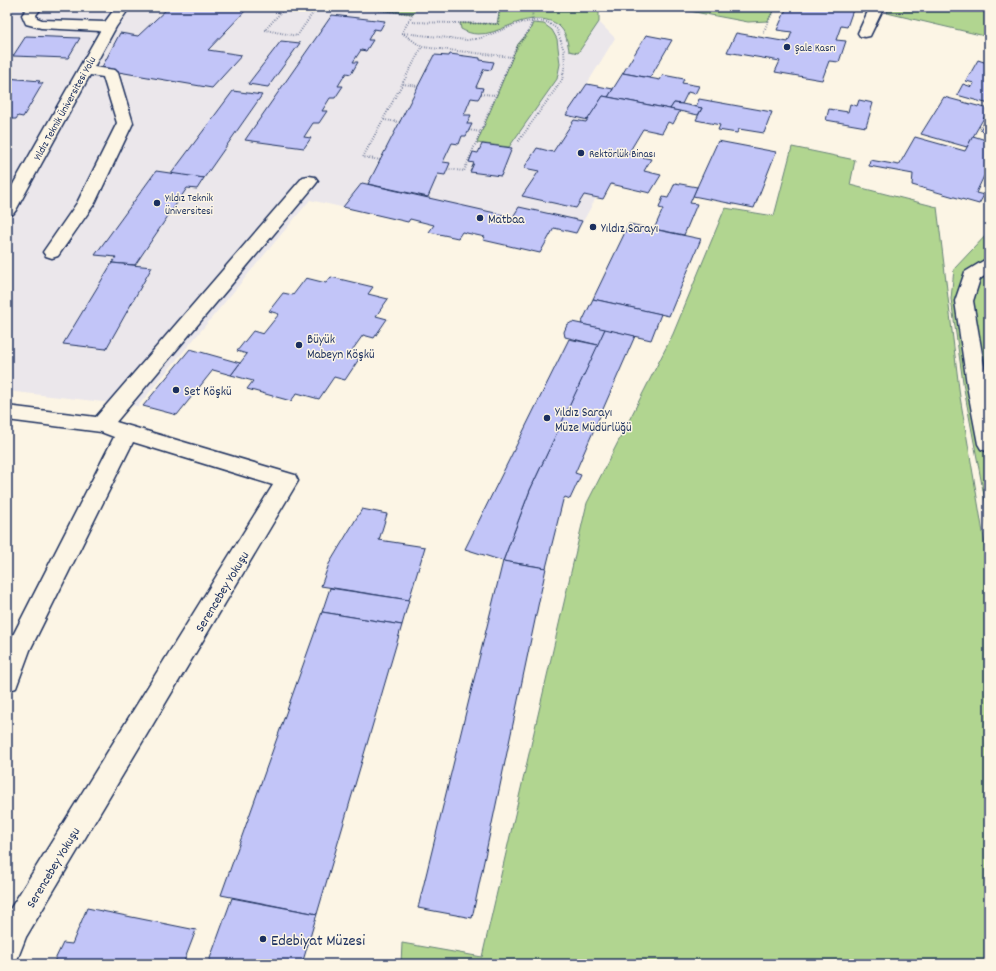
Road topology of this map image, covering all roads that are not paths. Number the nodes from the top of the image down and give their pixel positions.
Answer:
1 (35, 7) edge
2 (123, 7) edge
3 (877, 7) edge
4 (109, 27) junction
5 (865, 33) dead end
6 (85, 70) junction
7 (309, 181) dead end
8 (7, 210) edge
9 (52, 252) dead end
10 (989, 265) edge
11 (7, 413) edge
12 (101, 425) junction
13 (127, 432) junction
14 (989, 444) edge
15 (7, 680) edge
16 (7, 950) edge

1 - 4 street
2 - 4 street, Yıldız Teknik Üniversitesi Yolu
3 - 5 street
4 - 6 street, Yıldız Teknik Üniversitesi Yolu
6 - 8 street, Yıldız Teknik Üniversitesi Yolu
6 - 9 street
7 - 12 street
10 - 14 street
11 - 12 street, Serencebey Yokuşu
12 - 13 street, Serencebey Yokuşu
13 - 15 street
13 - 16 street, Serencebey Yokuşu

